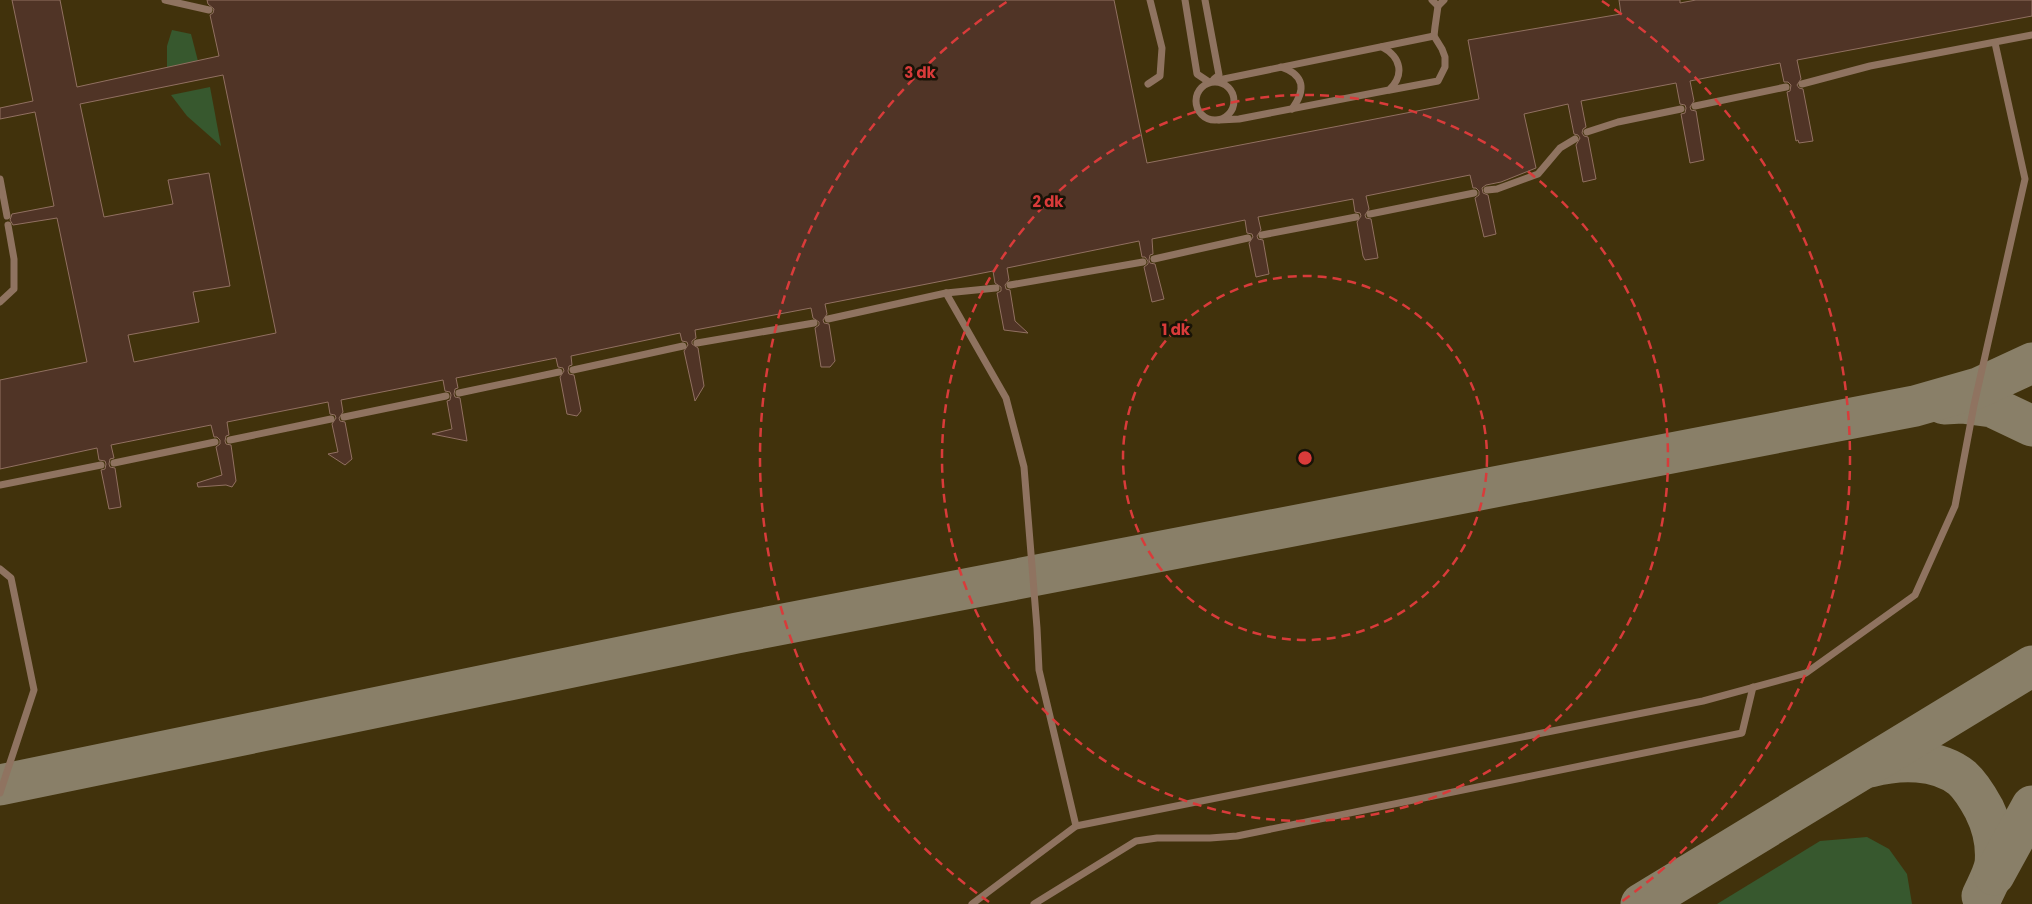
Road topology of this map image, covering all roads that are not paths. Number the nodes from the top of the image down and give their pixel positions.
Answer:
1 (165, 0) edge
2 (1150, 0) edge
3 (1185, 0) edge
4 (1205, 0) edge
5 (1444, 0) edge
6 (1435, 3) edge
7 (209, 10) dead end
8 (2032, 35) edge
9 (1434, 36) junction
10 (1996, 42) junction
11 (1382, 47) junction
12 (1281, 67) junction
13 (1209, 82) junction
14 (1148, 84) dead end
15 (1802, 84) dead end
16 (1786, 87) dead end
17 (1389, 90) junction
18 (1695, 106) dead end
19 (1292, 109) junction
20 (1680, 109) dead end
21 (1219, 120) junction
22 (1587, 132) dead end
23 (1575, 139) dead end
24 (0, 180) edge
25 (1487, 190) dead end
26 (1474, 193) dead end
27 (1370, 214) dead end
28 (6, 216) dead end
29 (1356, 217) dead end
30 (8, 226) dead end
31 (1262, 235) dead end
32 (1248, 238) dead end
33 (1154, 259) dead end
34 (1143, 262) dead end
35 (1010, 285) dead end
36 (996, 288) dead end
37 (946, 293) junction
38 (0, 302) edge
39 (828, 320) dead end
40 (814, 323) dead end
41 (697, 343) dead end
42 (683, 346) dead end
43 (573, 370) dead end
44 (559, 372) dead end
45 (459, 393) dead end
46 (446, 396) dead end
47 (344, 416) dead end
48 (331, 419) dead end
49 (230, 440) dead end
50 (215, 442) dead end
51 (114, 463) dead end
52 (100, 465) dead end
53 (0, 485) edge
54 (0, 569) edge
55 (1754, 688) junction
56 (0, 793) edge
57 (1076, 826) junction
58 (972, 904) edge
59 (1034, 904) edge

1 - 7 lane
2 - 14 lane
3 - 13 lane
4 - 13 lane
5 - 6 lane
6 - 9 lane
8 - 10 lane
9 - 11 lane
9 - 17 lane
10 - 15 lane
10 - 55 lane
11 - 12 lane
11 - 17 lane
12 - 13 lane
12 - 19 lane
13 - 21 lane
13 - 21 lane
16 - 18 lane
17 - 19 lane
19 - 21 lane
20 - 22 lane
23 - 25 lane
24 - 28 lane
26 - 27 lane
29 - 31 lane
30 - 38 lane
32 - 33 lane
34 - 35 lane
36 - 37 lane
37 - 39 lane
37 - 57 lane
40 - 41 lane
42 - 43 lane
44 - 45 lane
46 - 47 lane
48 - 49 lane
50 - 51 lane
52 - 53 lane
54 - 56 lane
55 - 57 lane
55 - 59 lane
57 - 58 lane

